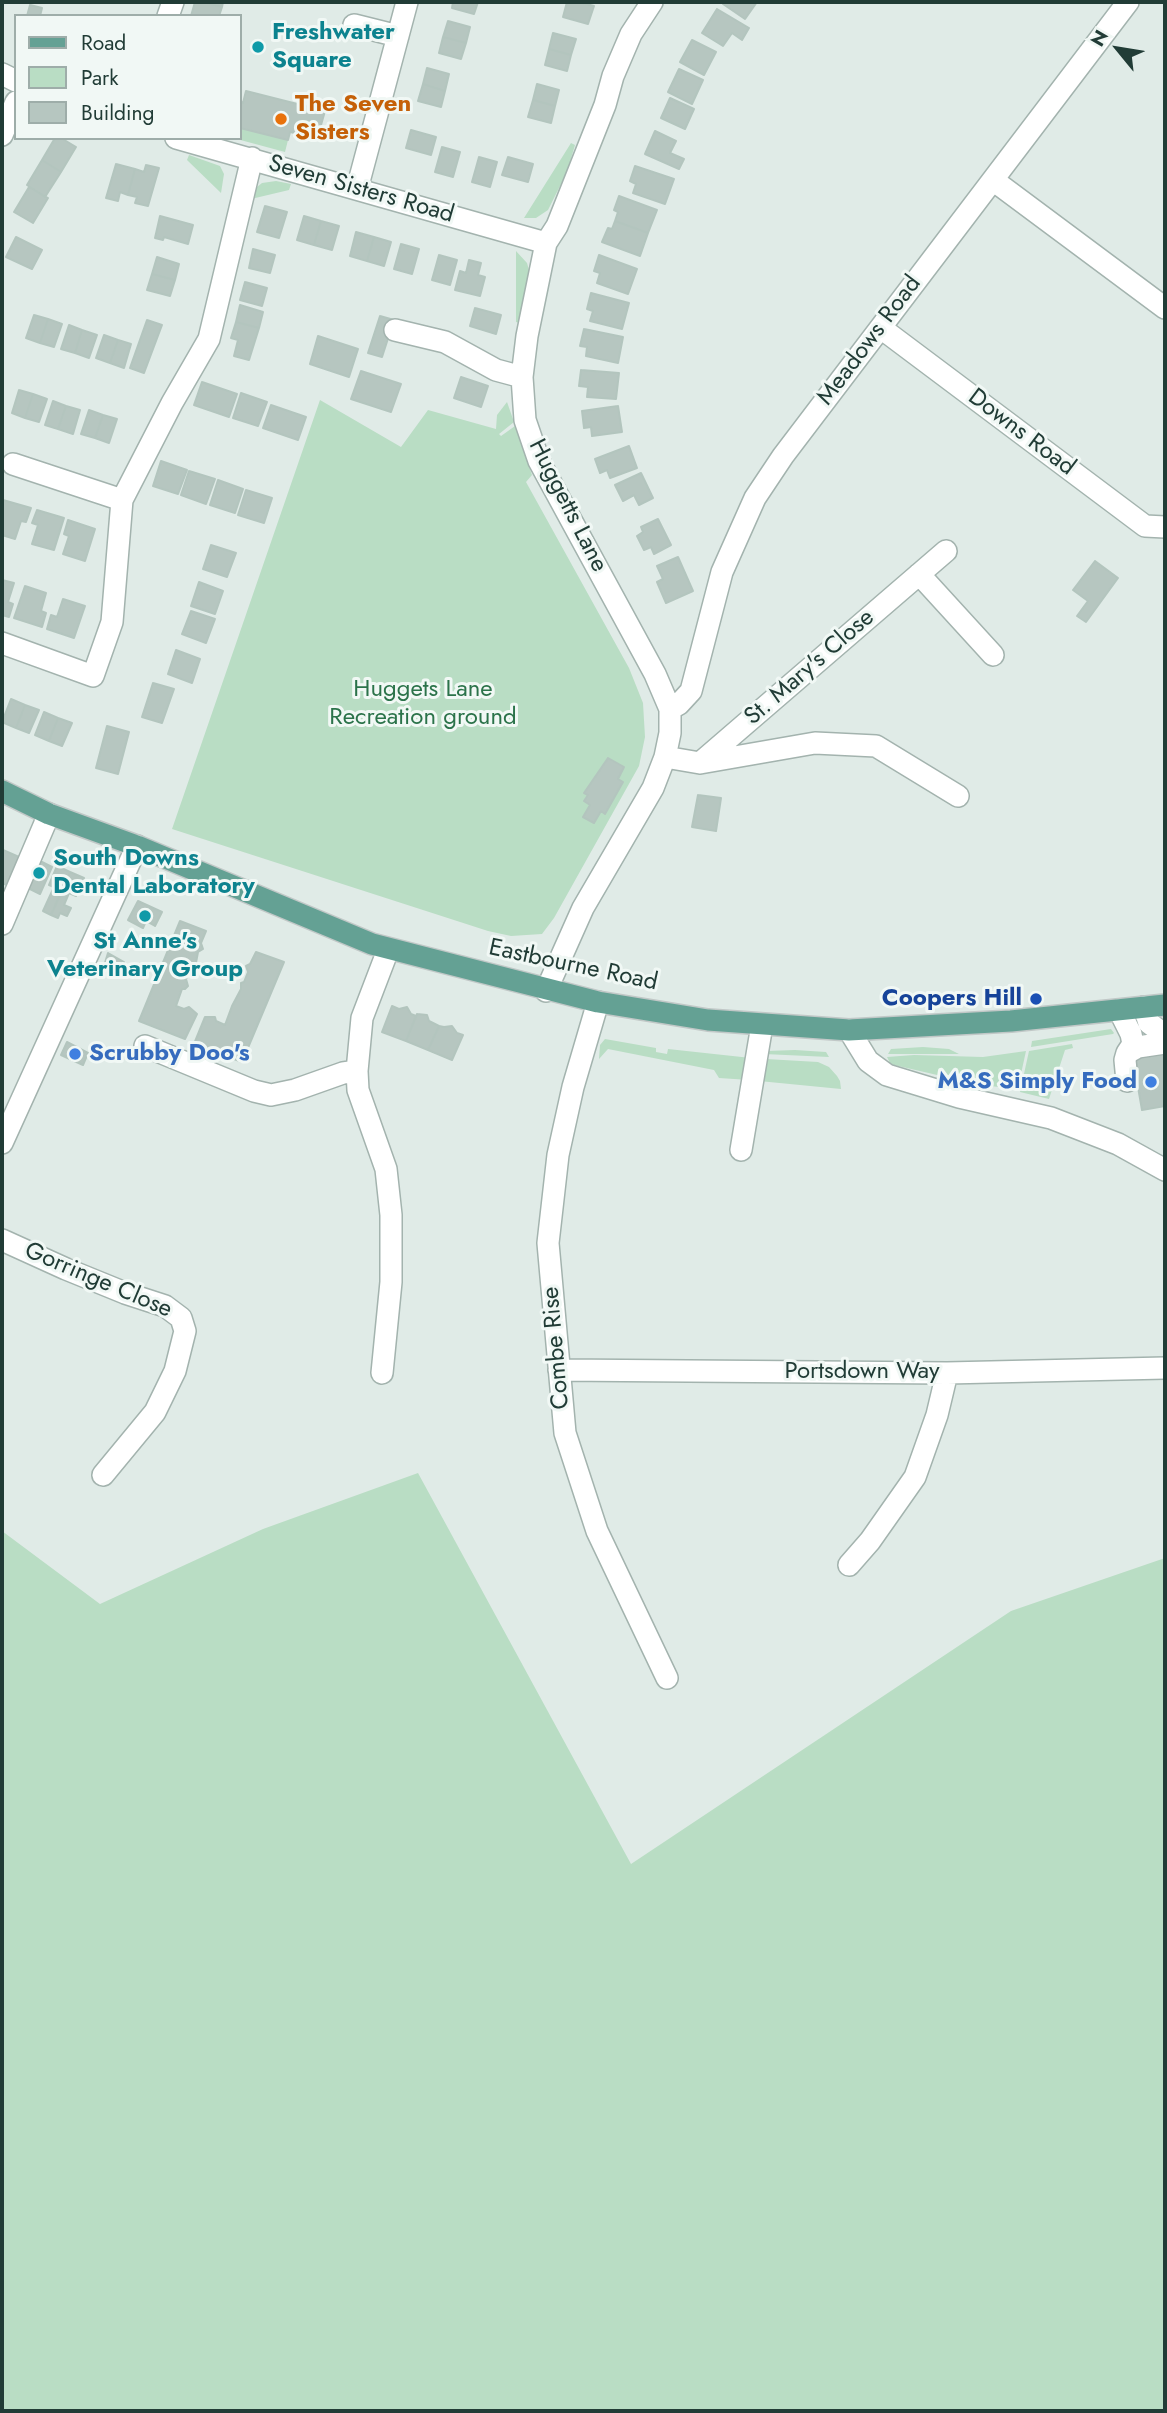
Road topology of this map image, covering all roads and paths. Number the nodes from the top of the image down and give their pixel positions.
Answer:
1 (407, 2) edge
2 (652, 2) edge
3 (1128, 2) edge
4 (354, 25) dead end
5 (398, 36) junction
6 (14, 107) edge
7 (2, 135) edge
8 (184, 140) edge
9 (252, 158) junction
10 (993, 180) junction
11 (357, 189) junction
12 (547, 243) junction
13 (1165, 308) edge
14 (881, 328) junction
15 (396, 330) dead end
16 (522, 377) junction
17 (13, 464) dead end
18 (122, 500) junction
19 (1165, 527) edge
20 (946, 551) dead end
21 (919, 574) junction
22 (2, 643) edge
23 (993, 655) dead end
24 (670, 709) junction
25 (665, 757) junction
26 (700, 763) junction
27 (2, 791) edge
28 (958, 796) dead end
29 (50, 814) junction
30 (138, 846) junction
31 (2, 924) edge
32 (388, 950) junction
33 (546, 991) junction
34 (598, 1002) junction
35 (1155, 1006) edge
36 (1119, 1010) junction
37 (762, 1025) junction
38 (849, 1030) junction
39 (1165, 1035) edge
40 (1165, 1043) edge
41 (145, 1046) dead end
42 (1127, 1053) junction
43 (357, 1071) junction
44 (1127, 1081) dead end
45 (2, 1143) edge
46 (741, 1150) dead end
47 (1165, 1170) edge
48 (2, 1240) edge
49 (1165, 1368) edge
50 (559, 1370) junction
51 (382, 1373) dead end
52 (947, 1373) junction
53 (103, 1475) dead end
54 (849, 1564) dead end
55 (667, 1678) dead end

1 - 5 street
2 - 12 street, Huggetts Lane
3 - 10 street, Meadows Road
4 - 5 street
5 - 11 street
6 - 7 street
8 - 9 street, Seven Sisters Road
9 - 11 street, Seven Sisters Road
9 - 18 street
10 - 13 street
10 - 14 street, Meadows Road
11 - 12 street, Seven Sisters Road
12 - 16 street, Huggetts Lane
14 - 19 street, Downs Road
14 - 24 street, Meadows Road
15 - 16 street
16 - 24 street, Huggetts Lane
17 - 18 street
18 - 22 street
20 - 21 street, St. Mary's Close
21 - 23 street
21 - 26 street, St. Mary's Close
24 - 25 street, Huggetts Lane
25 - 26 street
25 - 33 street, Huggetts Lane
26 - 28 street
27 - 29 main road, Eastbourne Road
29 - 30 main road, Eastbourne Road
29 - 31 street
30 - 32 main road, Eastbourne Road
30 - 45 street
32 - 33 main road, Eastbourne Road
32 - 43 street
33 - 34 main road, Eastbourne Road
34 - 37 main road, Eastbourne Road
34 - 50 street, Combe Rise
35 - 36 main road, Eastbourne Road
35 - 39 street
36 - 38 main road, Eastbourne Road
36 - 42 street
37 - 38 main road, Eastbourne Road
37 - 46 street
38 - 47 street
40 - 42 street
41 - 43 street
42 - 44 street
43 - 51 street
48 - 53 street, Gorringe Close
49 - 52 street, Portsdown Way
50 - 52 street, Portsdown Way
50 - 55 street, Combe Rise
52 - 54 street

